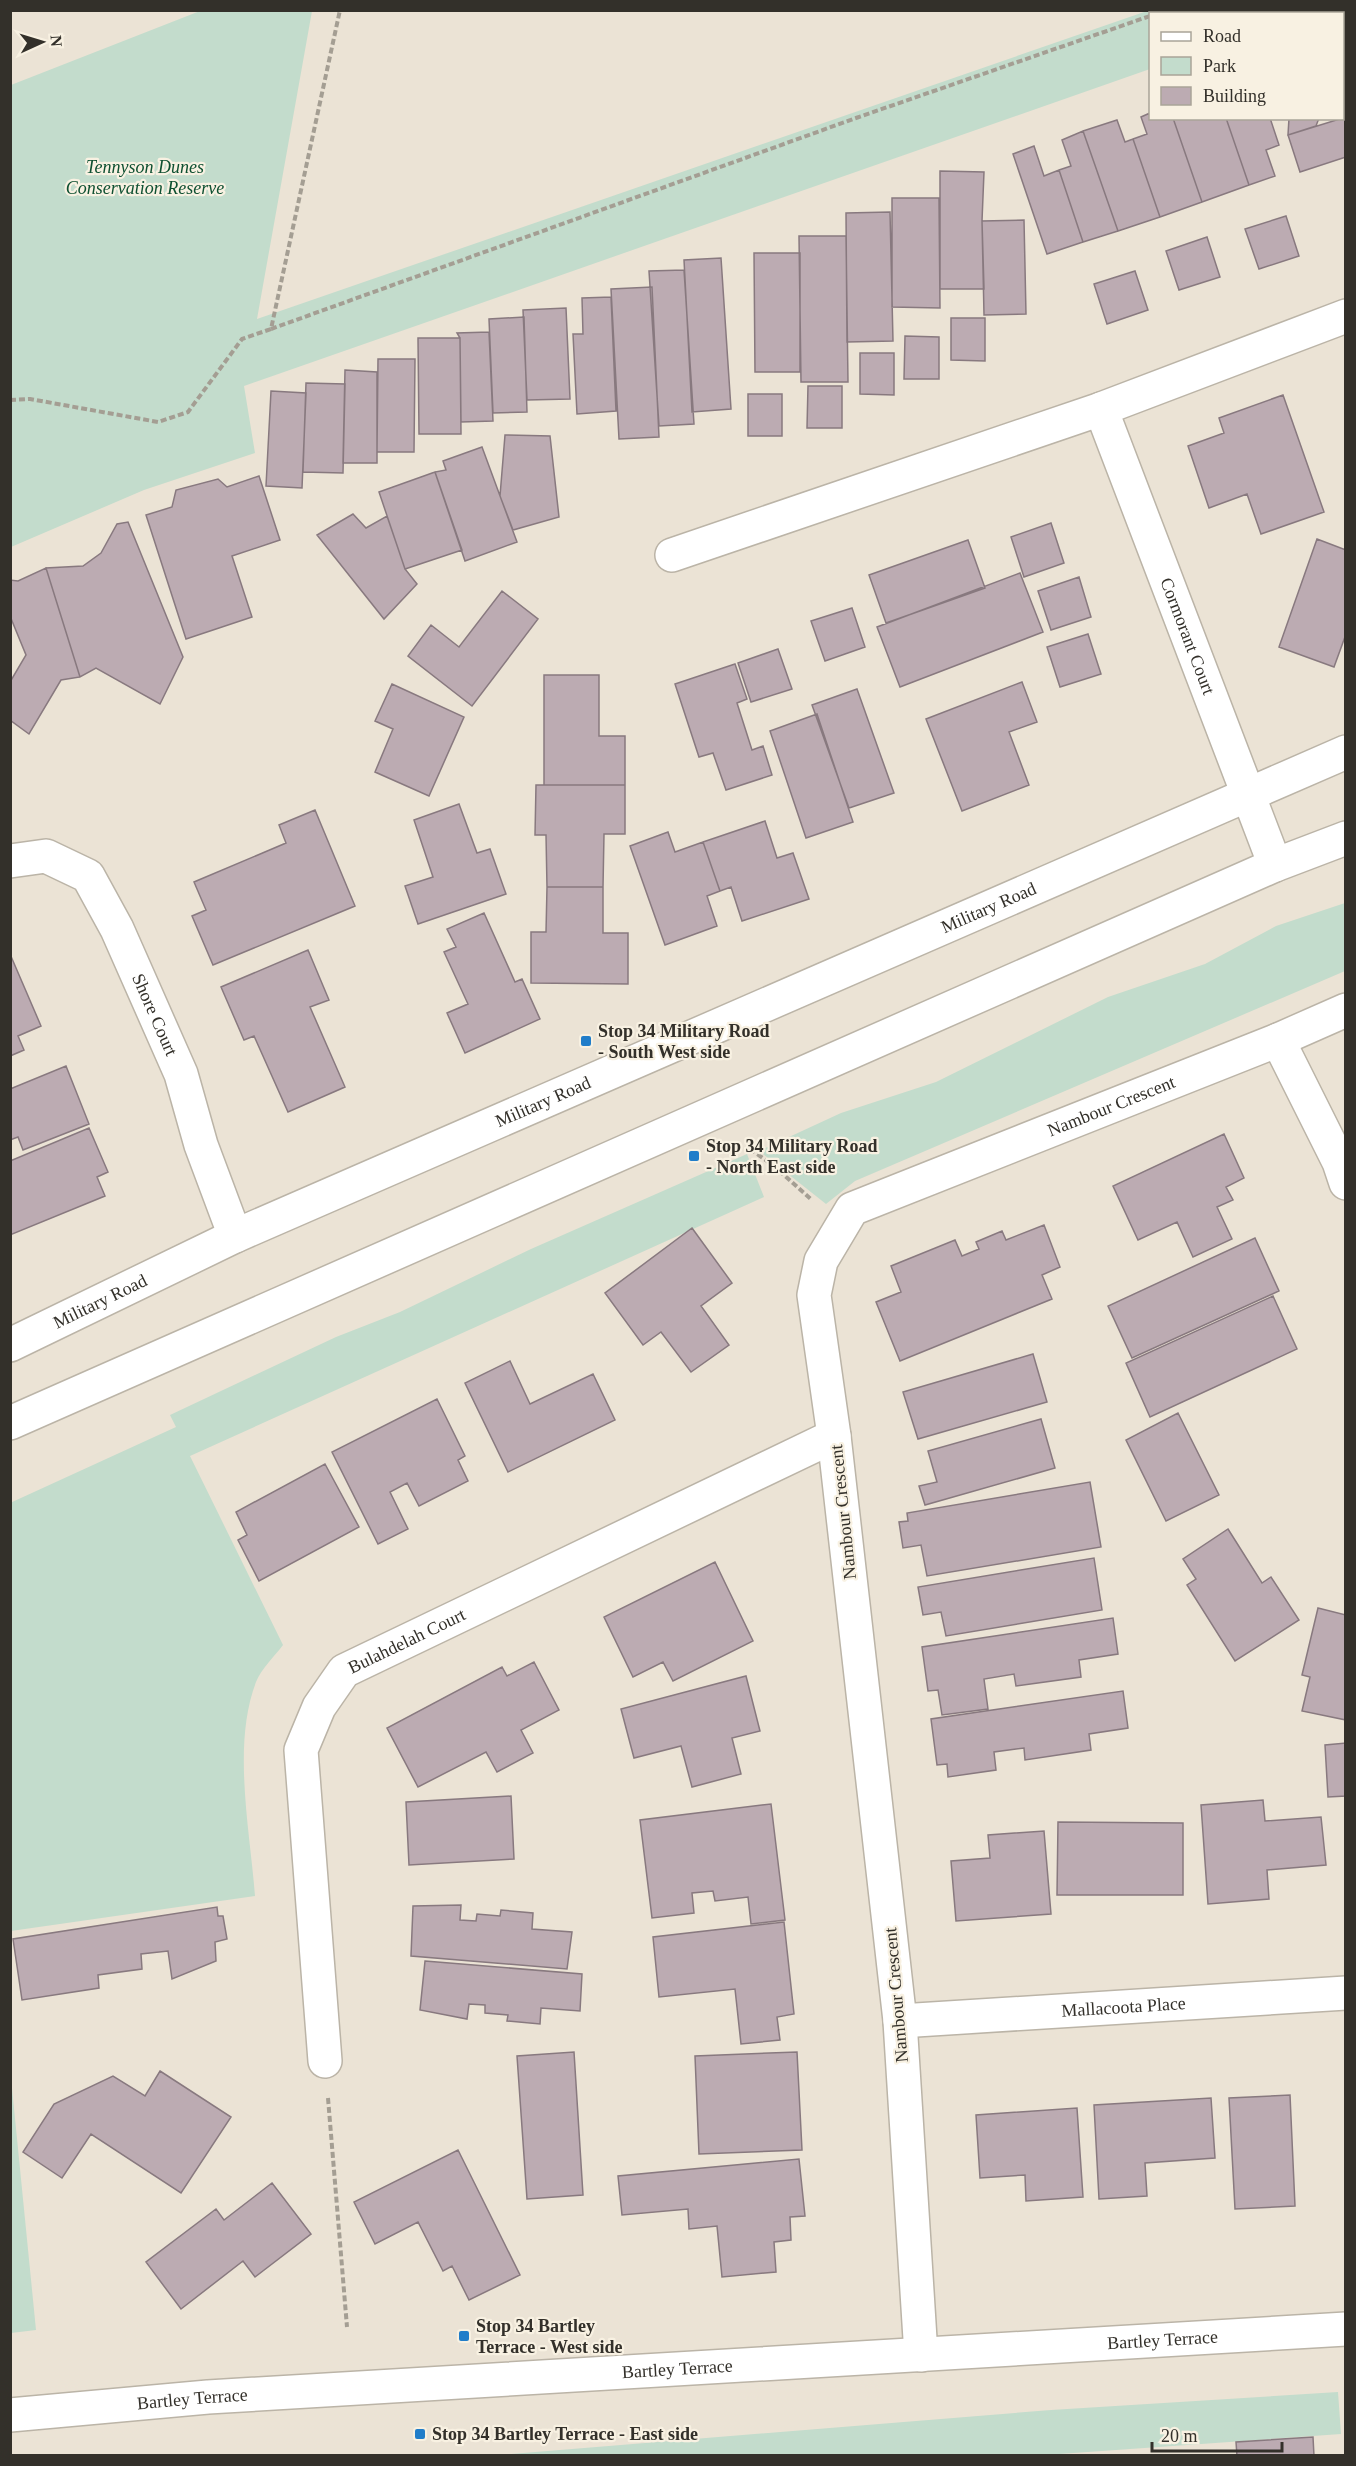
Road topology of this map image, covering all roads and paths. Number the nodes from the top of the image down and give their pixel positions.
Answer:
1 (340, 10) edge
2 (1149, 16) edge
3 (1346, 316) edge
4 (271, 329) junction
5 (10, 400) edge
6 (1101, 408) junction
7 (672, 555) dead end
8 (1346, 752) edge
9 (1247, 795) junction
10 (1346, 838) edge
11 (10, 861) edge
12 (1275, 865) junction
13 (1346, 1010) edge
14 (1278, 1040) junction
15 (750, 1149) dead end
16 (1346, 1183) edge
17 (836, 1232) junction
18 (235, 1236) junction
19 (10, 1344) edge
20 (10, 1423) edge
21 (834, 1436) junction
22 (1346, 1993) edge
23 (900, 2021) junction
24 (325, 2061) joint
25 (347, 2328) dead end
26 (1346, 2329) edge
27 (921, 2355) junction
28 (10, 2415) edge

1 - 4 path
2 - 4 path
3 - 6 street
4 - 5 path
6 - 7 street
6 - 9 street, Cormorant Court
8 - 9 street, Military Road
9 - 12 street, Cormorant Court
9 - 18 street, Military Road
10 - 12 street
11 - 18 street, Shore Court
12 - 20 street
13 - 14 street, Nambour Crescent
14 - 16 street
14 - 17 street, Nambour Crescent
15 - 17 path
17 - 21 street, Nambour Crescent
18 - 19 street, Military Road
21 - 23 street, Nambour Crescent
21 - 24 street, Bulahdelah Court
22 - 23 street, Mallacoota Place
23 - 27 street, Nambour Crescent
24 - 25 path
26 - 27 street, Bartley Terrace
27 - 28 street, Bartley Terrace

